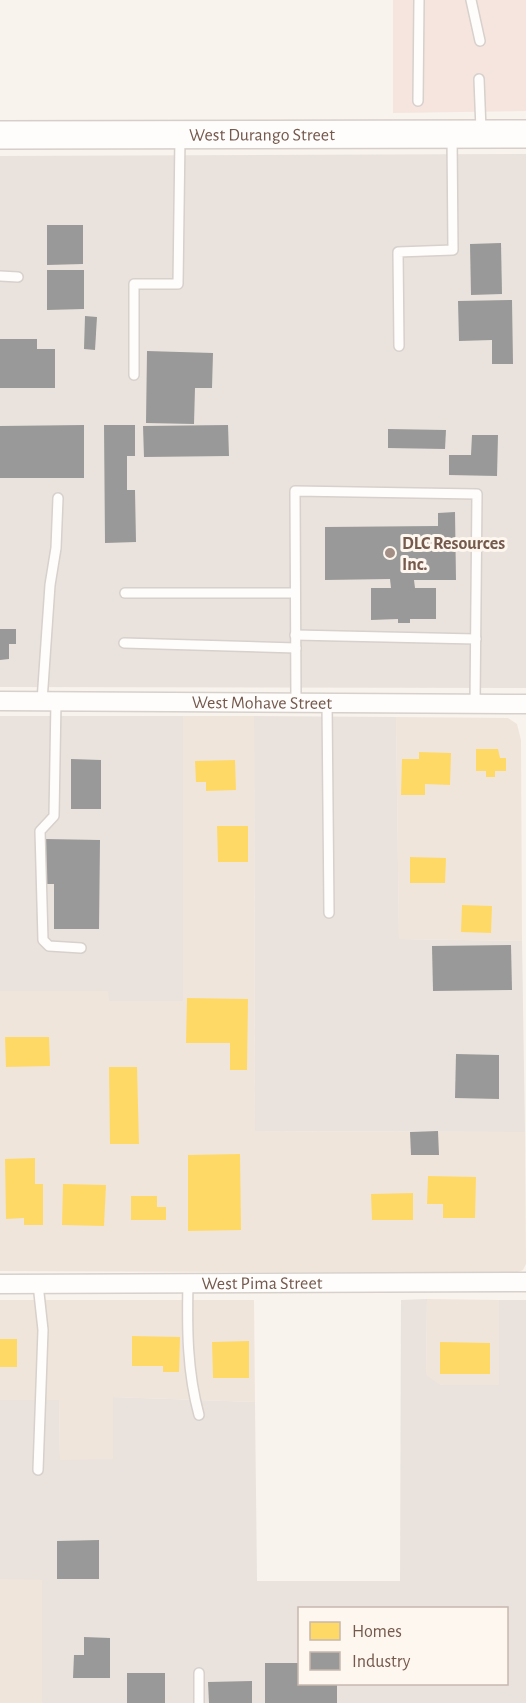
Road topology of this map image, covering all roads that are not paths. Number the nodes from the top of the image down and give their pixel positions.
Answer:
1 (419, 0) edge
2 (471, 0) edge
3 (480, 41) dead end
4 (479, 79) dead end
5 (418, 101) dead end
6 (452, 134) junction
7 (481, 134) junction
8 (526, 134) edge
9 (0, 135) edge
10 (180, 135) junction
11 (0, 276) edge
12 (18, 277) dead end
13 (399, 346) dead end
14 (134, 375) dead end
15 (58, 498) dead end
16 (125, 593) dead end
17 (295, 593) junction
18 (295, 635) junction
19 (476, 639) junction
20 (124, 643) dead end
21 (296, 648) junction
22 (0, 700) edge
23 (49, 701) junction
24 (296, 702) junction
25 (327, 703) junction
26 (475, 704) junction
27 (526, 704) edge
28 (329, 913) dead end
29 (81, 948) dead end
30 (526, 1282) edge
31 (188, 1283) junction
32 (0, 1284) edge
33 (38, 1284) junction
34 (199, 1415) dead end
35 (38, 1470) dead end
36 (199, 1673) dead end
37 (199, 1703) edge

1 - 5 lane
2 - 3 lane
4 - 7 lane
6 - 7 street, West Durango Street
6 - 10 street, West Durango Street
6 - 13 lane
7 - 8 street, West Durango Street
9 - 10 street, West Durango Street
10 - 14 lane
11 - 12 lane
15 - 23 lane
16 - 17 lane
17 - 18 lane
17 - 19 lane
18 - 19 lane
18 - 21 lane
19 - 26 lane
20 - 21 lane
21 - 24 lane
22 - 23 street, West Mohave Street
23 - 24 street, West Mohave Street
23 - 29 lane
24 - 25 street, West Mohave Street
25 - 26 street, West Mohave Street
25 - 28 lane
26 - 27 street, West Mohave Street
30 - 31 street, West Pima Street
31 - 33 street, West Pima Street
31 - 34 lane
32 - 33 street, West Pima Street
33 - 35 lane
36 - 37 lane

